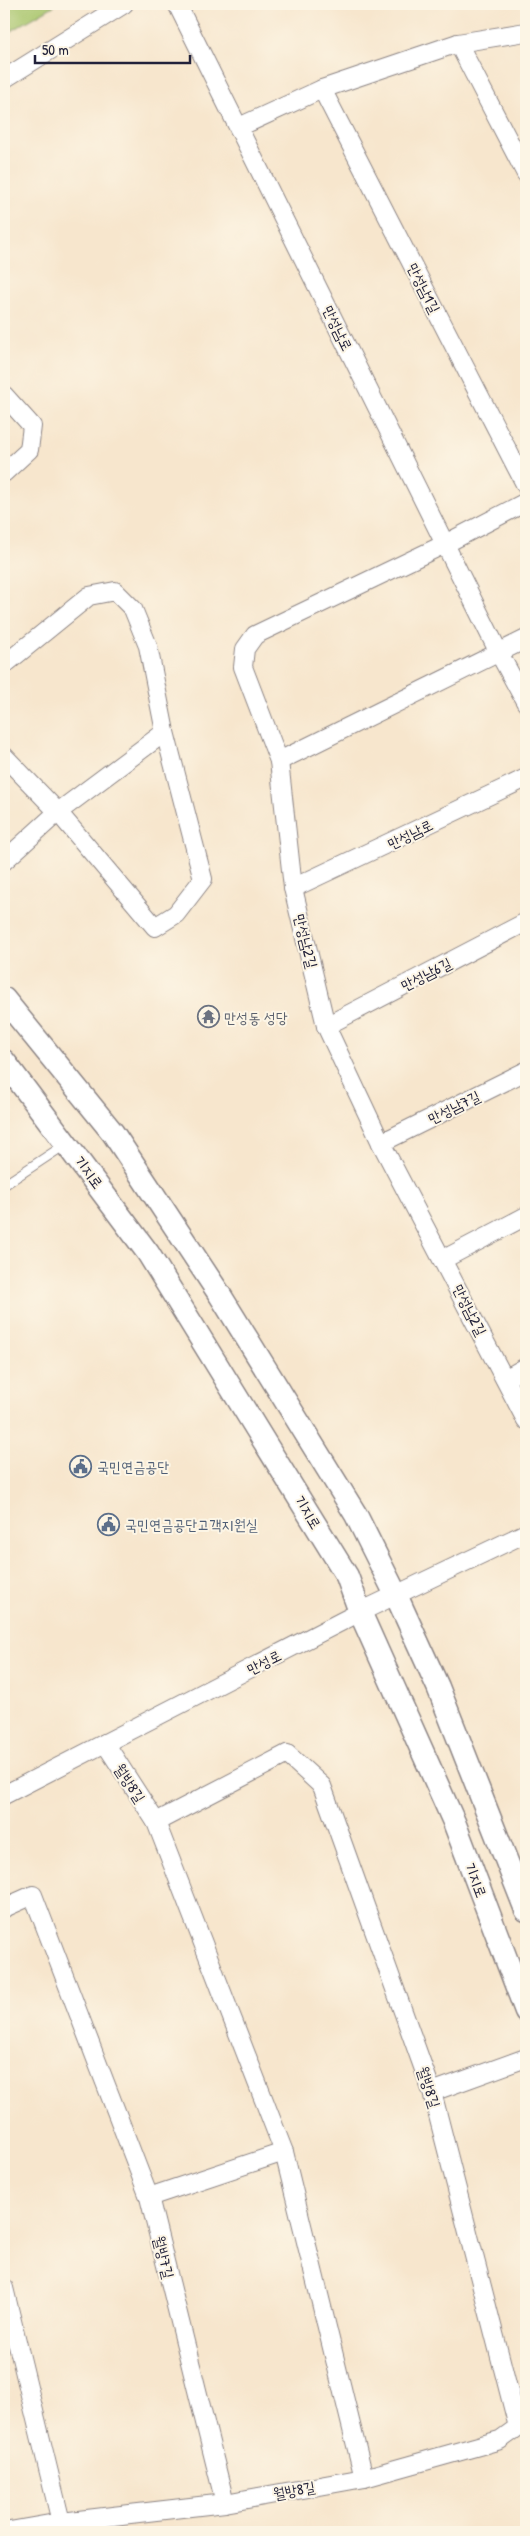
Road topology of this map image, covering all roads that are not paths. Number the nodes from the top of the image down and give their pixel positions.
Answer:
1 (124, 4) edge
2 (177, 4) edge
3 (526, 32) edge
4 (458, 43) junction
5 (4, 79) edge
6 (322, 89) junction
7 (239, 127) junction
8 (526, 174) edge
9 (4, 395) edge
10 (4, 473) edge
11 (526, 486) edge
12 (526, 502) edge
13 (445, 544) junction
14 (526, 639) edge
15 (499, 653) junction
16 (4, 665) edge
17 (526, 703) edge
18 (165, 732) junction
19 (4, 756) edge
20 (279, 761) junction
21 (526, 778) edge
22 (58, 812) junction
23 (4, 861) edge
24 (293, 888) junction
25 (526, 922) edge
26 (4, 1000) edge
27 (326, 1026) junction
28 (4, 1061) edge
29 (526, 1072) edge
30 (381, 1142) junction
31 (67, 1144) junction
32 (4, 1185) edge
33 (526, 1216) edge
34 (444, 1259) junction
35 (526, 1367) edge
36 (505, 1379) junction
37 (526, 1420) edge
38 (526, 1532) edge
39 (396, 1595) junction
40 (360, 1612) junction
41 (105, 1743) junction
42 (4, 1795) edge
43 (156, 1822) junction
44 (4, 1908) edge
45 (526, 1910) edge
46 (526, 2011) edge
47 (526, 2058) edge
48 (432, 2092) junction
49 (284, 2152) junction
50 (149, 2197) junction
51 (4, 2288) edge
52 (364, 2478) junction
53 (225, 2503) junction
54 (61, 2522) junction
55 (4, 2532) edge

1 - 5 street
2 - 7 street, 만성남로
3 - 4 street
4 - 6 street
4 - 8 street
6 - 7 street
6 - 11 street, 만성남1길
7 - 13 street, 만성남로
9 - 10 street
12 - 13 street, 만성남2길
13 - 15 street, 만성남로
13 - 20 street, 만성남2길
14 - 15 street
15 - 17 street, 만성남로
15 - 20 street
16 - 18 street
18 - 22 street
18 - 22 street
19 - 22 street
20 - 24 street, 만성남2길
21 - 24 street, 만성남로
22 - 23 street
24 - 27 street, 만성남2길
25 - 27 street, 만성남6길
26 - 39 street
27 - 30 street, 만성남2길
28 - 31 street, 기지로
29 - 30 street, 만성남7길
30 - 34 street, 만성남2길
31 - 32 lane
31 - 40 street, 기지로
33 - 34 street
34 - 36 street, 만성남2길
35 - 36 street
36 - 37 street, 만성남2길
38 - 39 street, 만성로
39 - 40 street, 만성로
39 - 45 street
40 - 41 street, 만성로
40 - 46 street, 기지로
41 - 42 street, 만성로
41 - 43 street, 월방8길
43 - 48 street, 월방8길
43 - 49 street, 월방8길
44 - 50 street, 월방7길
47 - 48 street
48 - 52 street, 월방8길
49 - 50 street
49 - 52 street, 월방8길
50 - 53 street, 월방7길
51 - 54 street
52 - 53 street, 월방8길
53 - 54 street
54 - 55 street

